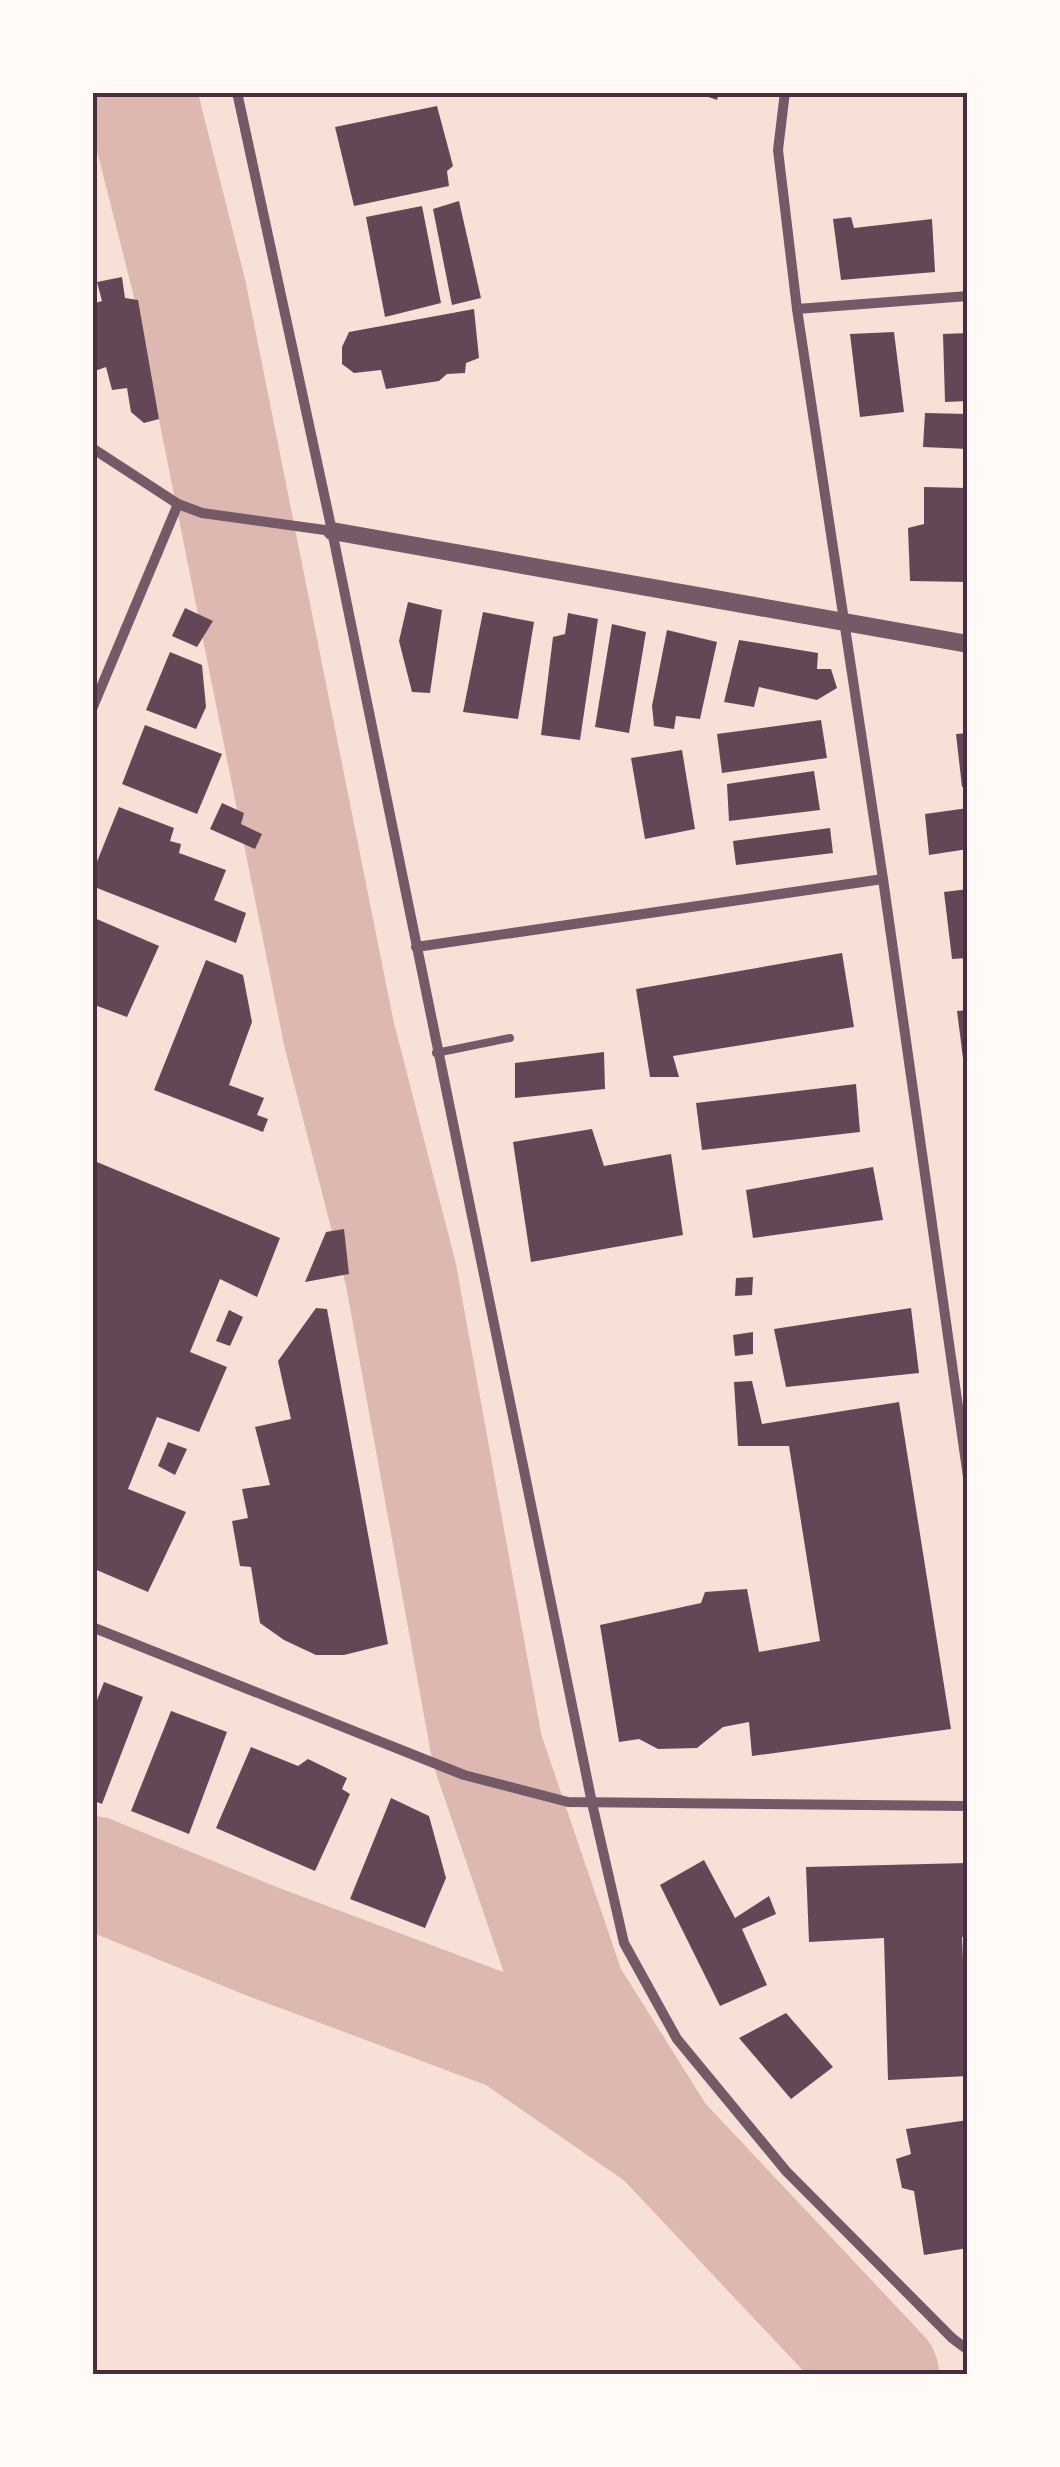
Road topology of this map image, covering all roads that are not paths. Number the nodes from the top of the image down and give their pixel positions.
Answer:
1 (237, 92) edge
2 (785, 92) edge
3 (968, 296) edge
4 (797, 309) junction
5 (92, 448) edge
6 (178, 504) junction
7 (332, 531) junction
8 (842, 622) junction
9 (968, 644) edge
10 (92, 709) edge
11 (883, 880) junction
12 (416, 947) junction
13 (510, 1038) dead end
14 (436, 1052) junction
15 (968, 1477) edge
16 (92, 1628) edge
17 (592, 1803) junction
18 (968, 1806) edge
19 (968, 2350) edge

1 - 7 street
2 - 4 street
3 - 4 street
4 - 8 street
5 - 6 street
6 - 7 street
6 - 10 street
7 - 8 street
7 - 12 street
8 - 9 street
8 - 11 street
11 - 12 street
11 - 15 street
12 - 14 street
13 - 14 lane
14 - 17 street
16 - 17 street
17 - 18 street
17 - 19 street

